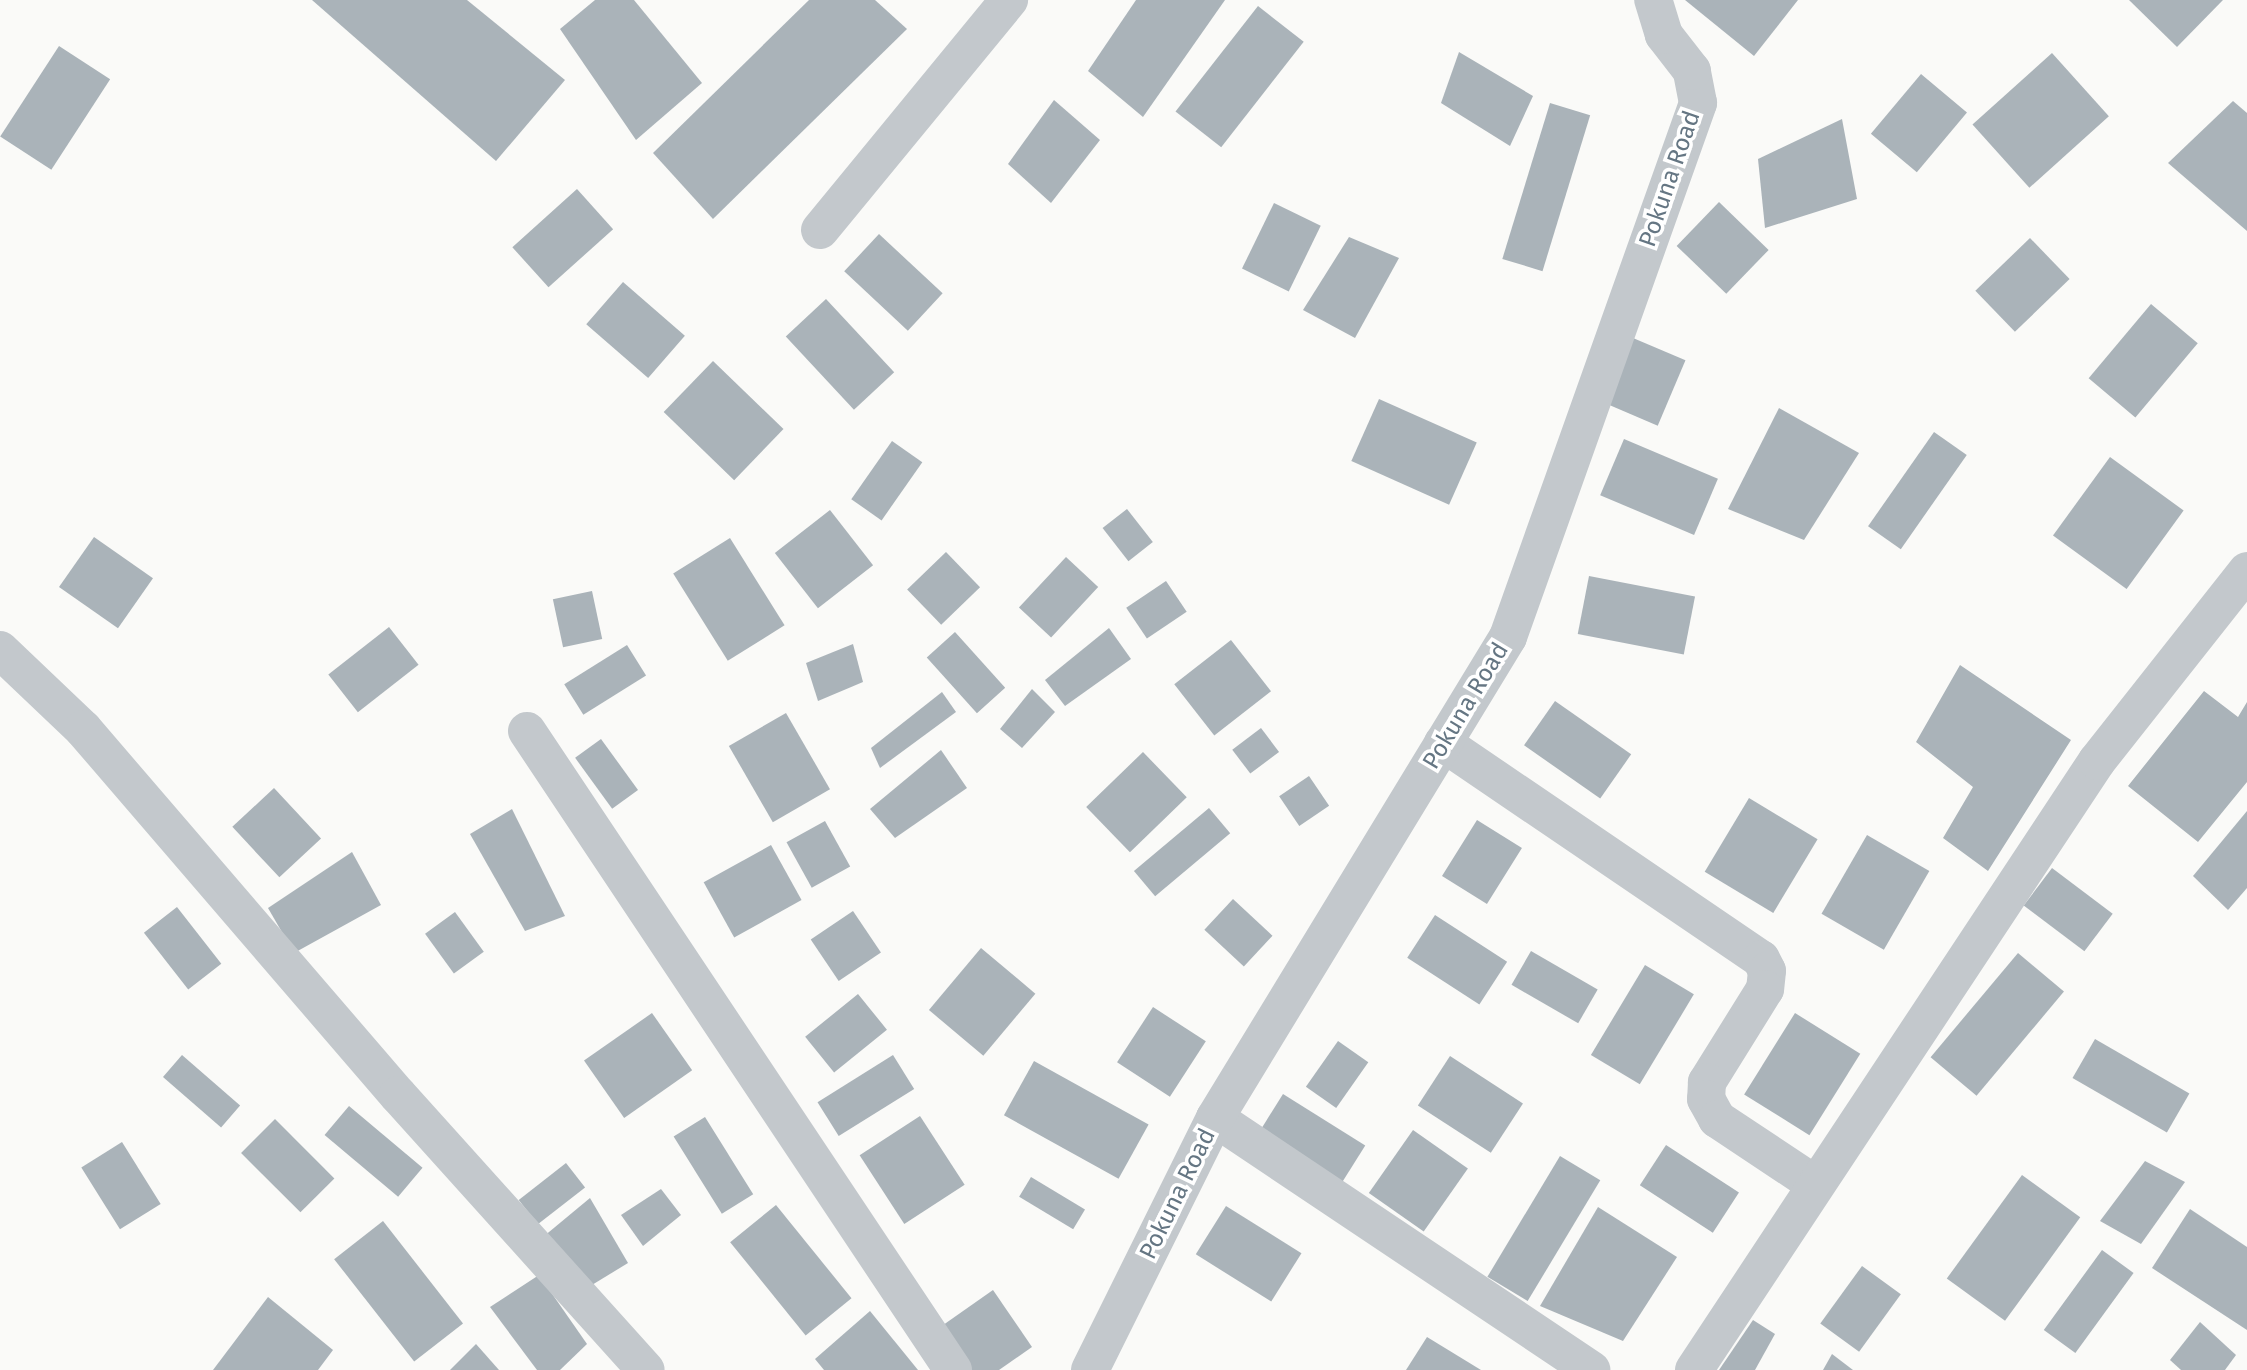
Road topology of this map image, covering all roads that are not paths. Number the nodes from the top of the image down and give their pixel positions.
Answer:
1 (1009, 0) edge
2 (1653, 0) edge
3 (820, 230) dead end
4 (2247, 571) edge
5 (0, 650) edge
6 (527, 732) dead end
7 (1443, 743) junction
8 (1215, 1118) junction
9 (1815, 1184) junction
10 (646, 1370) edge
11 (953, 1370) edge
12 (1090, 1370) edge
13 (1592, 1370) edge
14 (1694, 1370) edge

1 - 3 street
2 - 7 street, Pokuna Road
4 - 9 street
5 - 10 street
6 - 11 street
7 - 8 street, Pokuna Road
7 - 9 street
8 - 12 street, Pokuna Road
8 - 13 street
9 - 14 street

